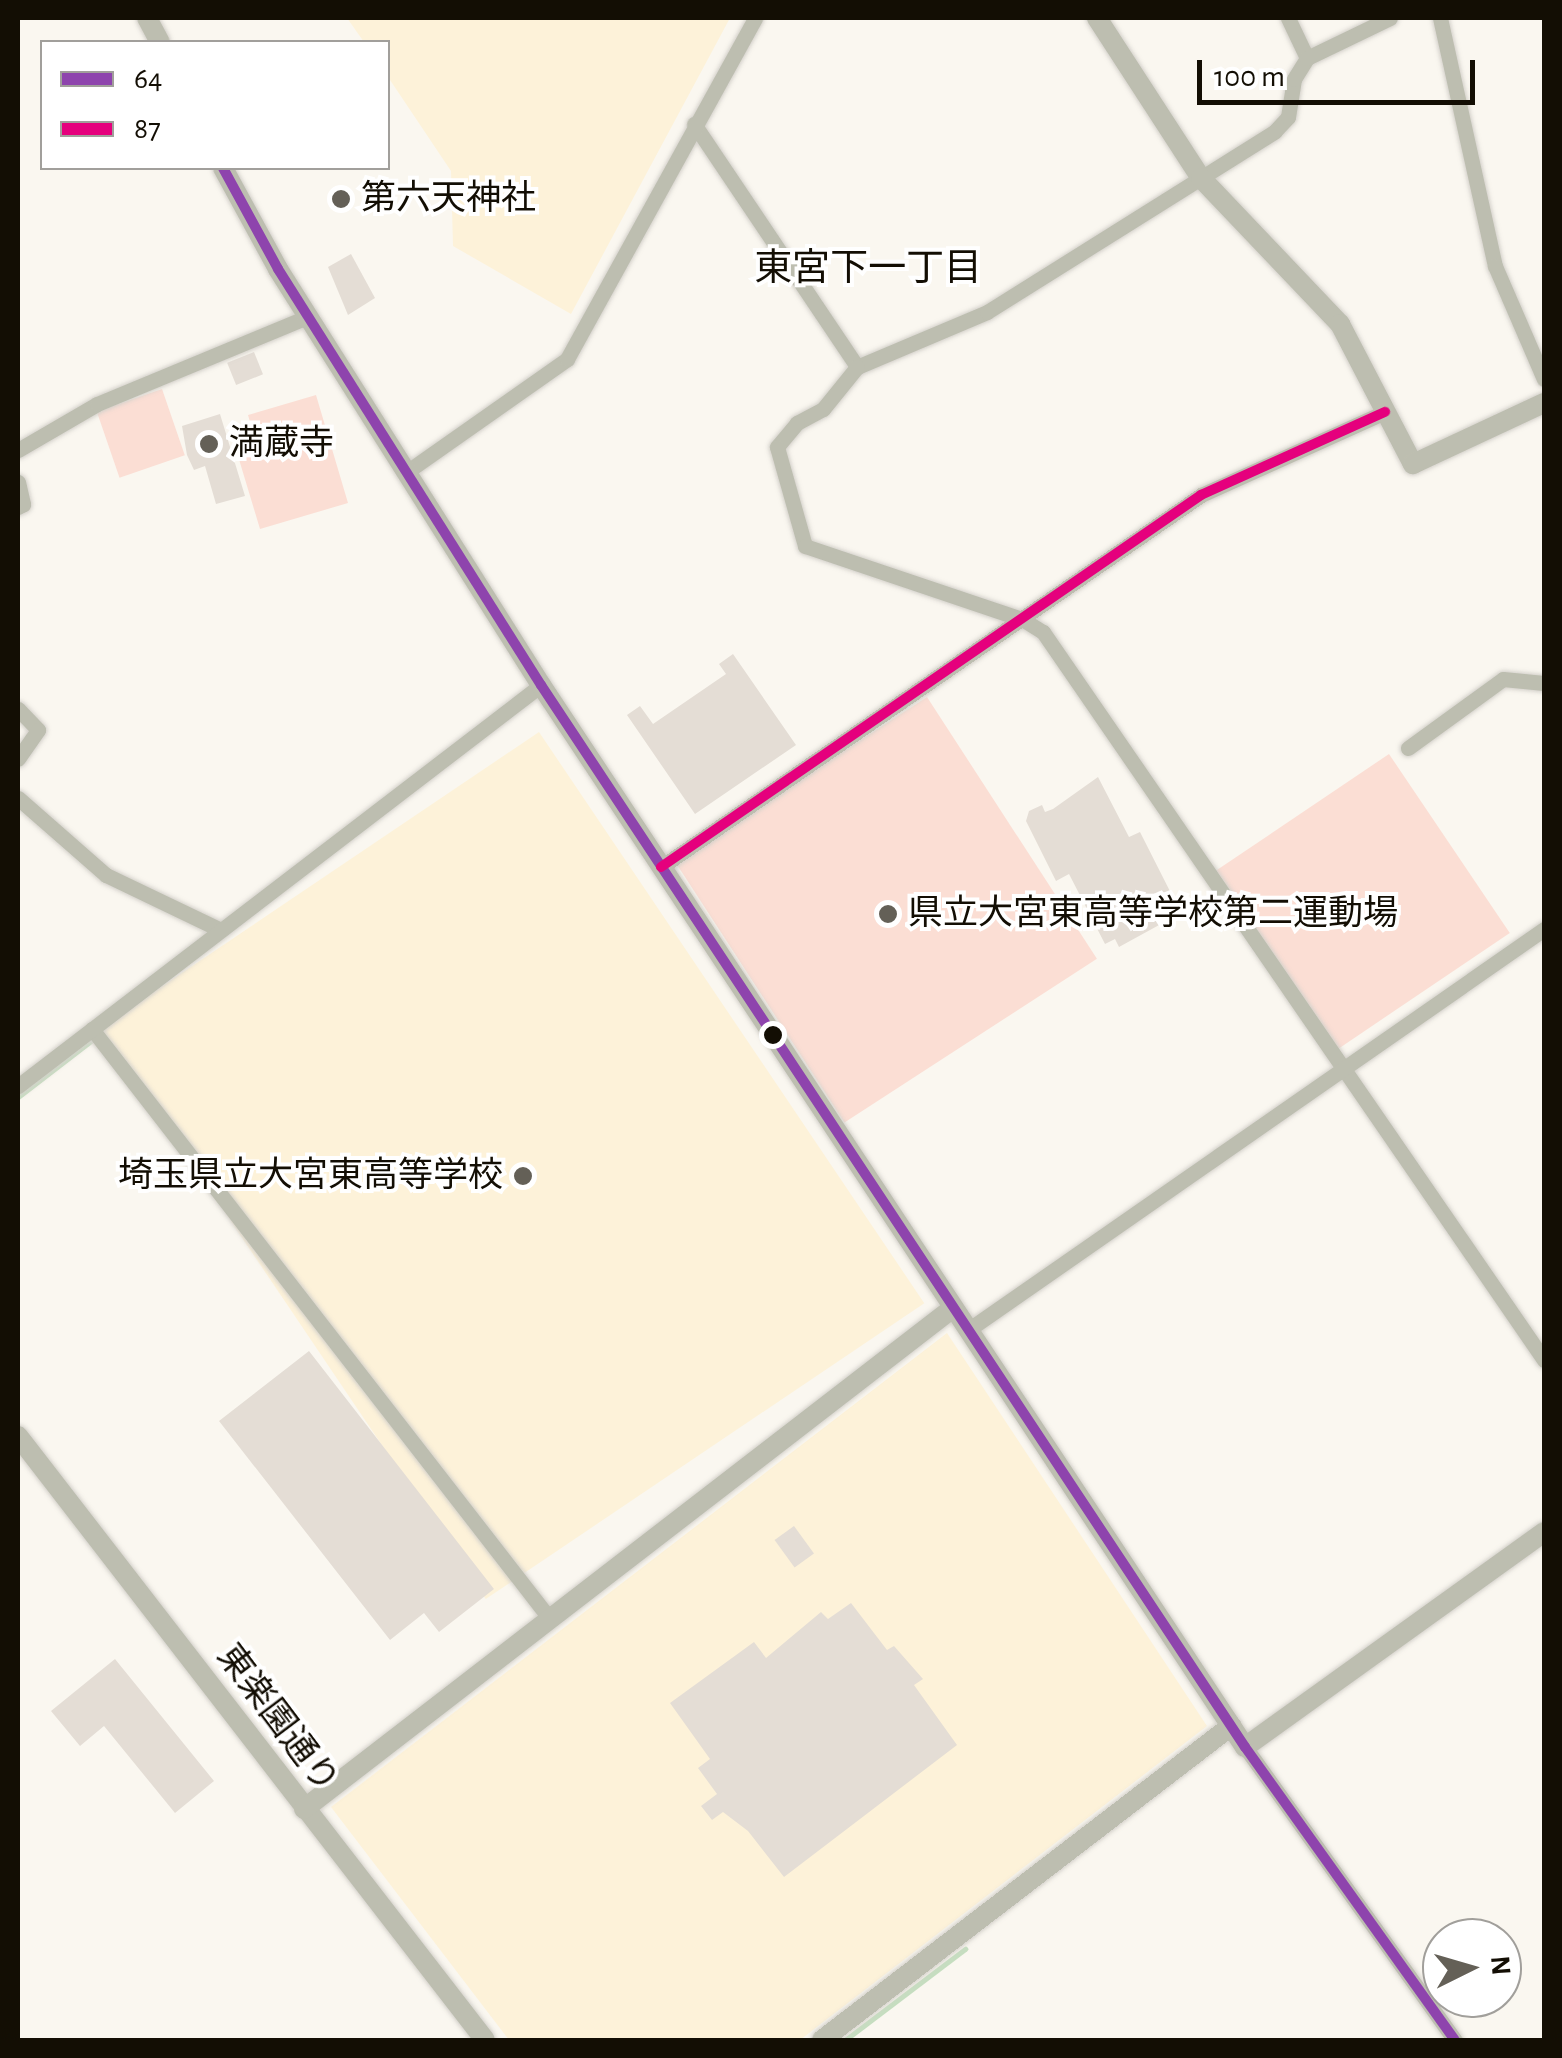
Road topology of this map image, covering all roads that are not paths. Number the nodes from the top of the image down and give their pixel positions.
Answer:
1 (147, 18) edge
2 (756, 18) edge
3 (1097, 18) edge
4 (1288, 18) edge
5 (1390, 18) edge
6 (1440, 18) edge
7 (159, 40) edge
8 (1306, 58) junction
9 (694, 124) junction
10 (225, 170) edge
11 (1200, 178) junction
12 (308, 317) junction
13 (857, 367) junction
14 (1544, 380) edge
15 (1544, 403) edge
16 (1385, 412) junction
17 (18, 450) edge
18 (405, 472) junction
19 (18, 482) edge
20 (18, 506) edge
21 (1022, 619) junction
22 (1544, 682) edge
23 (541, 685) junction
24 (18, 710) edge
25 (1408, 748) dead end
26 (18, 759) edge
27 (18, 798) edge
28 (661, 867) junction
29 (1544, 929) edge
30 (220, 930) junction
31 (92, 1029) junction
32 (1342, 1070) junction
33 (18, 1086) edge
34 (953, 1308) junction
35 (968, 1330) junction
36 (1544, 1360) edge
37 (18, 1436) edge
38 (1544, 1532) edge
39 (550, 1618) junction
40 (1232, 1726) junction
41 (1245, 1747) junction
42 (304, 1808) junction
43 (485, 2040) edge
44 (822, 2040) edge
45 (1454, 2040) edge

1 - 7 street
2 - 9 street
3 - 11 street
4 - 8 street
5 - 8 street
6 - 14 street
8 - 11 street
9 - 13 street
9 - 18 street
10 - 12 street
11 - 13 street
11 - 16 street
12 - 17 street
12 - 18 street
13 - 21 street
15 - 16 street
16 - 21 street
18 - 23 street
19 - 20 street
21 - 28 street
21 - 32 street
22 - 25 street
23 - 28 street
23 - 30 street
24 - 26 street
27 - 30 street
28 - 34 street
29 - 32 street
30 - 31 street
31 - 33 street
31 - 39 street
32 - 35 street
32 - 36 street
34 - 35 street
34 - 39 street
35 - 40 street
37 - 42 street, 東楽園通り
38 - 41 street
39 - 42 street
40 - 41 street
40 - 44 street
41 - 45 street
42 - 43 street, 東楽園通り

